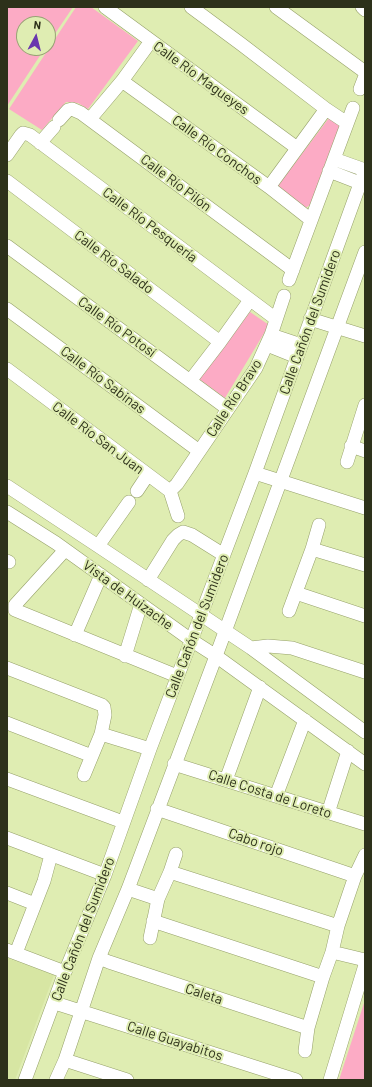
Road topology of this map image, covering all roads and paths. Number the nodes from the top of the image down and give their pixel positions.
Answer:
1 (105, 7) edge
2 (191, 7) edge
3 (276, 7) edge
4 (362, 7) edge
5 (365, 10) edge
6 (151, 41) junction
7 (365, 72) edge
8 (365, 76) edge
9 (122, 81) junction
10 (360, 89) dead end
11 (353, 108) dead end
12 (326, 109) junction
13 (90, 119) junction
14 (347, 123) junction
15 (40, 143) junction
16 (298, 148) junction
17 (7, 154) edge
18 (332, 165) junction
19 (365, 170) edge
20 (7, 182) edge
21 (363, 184) edge
22 (268, 188) junction
23 (311, 220) junction
24 (7, 246) edge
25 (365, 252) edge
26 (361, 276) edge
27 (284, 296) dead end
28 (250, 300) junction
29 (7, 309) edge
30 (276, 319) junction
31 (310, 319) junction
32 (338, 328) junction
33 (365, 336) edge
34 (269, 340) junction
35 (220, 342) junction
36 (299, 351) junction
37 (7, 369) edge
38 (190, 381) junction
39 (365, 405) edge
40 (228, 409) junction
41 (351, 446) junction
42 (199, 451) junction
43 (365, 451) edge
44 (347, 462) dead end
45 (255, 473) junction
46 (147, 476) junction
47 (280, 481) junction
48 (7, 486) edge
49 (137, 491) dead end
50 (170, 491) junction
51 (129, 502) dead end
52 (365, 508) edge
53 (7, 512) edge
54 (178, 516) dead end
55 (319, 525) dead end
56 (68, 526) junction
57 (98, 546) junction
58 (61, 547) junction
59 (312, 549) junction
60 (224, 555) junction
61 (365, 565) edge
62 (101, 575) junction
63 (148, 580) junction
64 (296, 593) junction
65 (141, 604) junction
66 (12, 609) edge
67 (289, 611) dead end
68 (200, 615) junction
69 (365, 616) edge
70 (225, 631) junction
71 (75, 635) junction
72 (191, 640) junction
73 (251, 648) junction
74 (125, 656) junction
75 (216, 656) junction
76 (7, 668) edge
77 (365, 672) edge
78 (177, 676) junction
79 (260, 687) junction
80 (305, 720) junction
81 (7, 723) edge
82 (365, 732) edge
83 (101, 734) junction
84 (150, 749) junction
85 (348, 751) junction
86 (92, 756) junction
87 (174, 764) junction
88 (365, 764) edge
89 (84, 775) dead end
90 (7, 779) edge
91 (226, 780) junction
92 (276, 796) junction
93 (157, 809) junction
94 (328, 813) junction
95 (123, 822) junction
96 (365, 824) edge
97 (7, 838) edge
98 (176, 854) dead end
99 (51, 855) junction
100 (365, 855) edge
101 (170, 872) junction
102 (105, 875) junction
103 (355, 876) junction
104 (128, 889) junction
105 (7, 893) edge
106 (158, 899) junction
107 (35, 904) junction
108 (153, 922) junction
109 (338, 926) junction
110 (150, 938) dead end
111 (12, 952) edge
112 (332, 952) junction
113 (99, 958) junction
114 (365, 960) edge
115 (365, 965) edge
116 (65, 972) junction
117 (323, 977) junction
118 (55, 1003) junction
119 (81, 1011) junction
120 (308, 1028) junction
121 (304, 1051) dead end
122 (65, 1060) junction
123 (25, 1080) edge
124 (56, 1080) edge
125 (127, 1080) edge
126 (296, 1080) edge
127 (330, 1080) edge

1 - 6 street, Calle Río Magueyes
2 - 12 street
3 - 7 street
4 - 5 street
6 - 9 street
6 - 16 street, Calle Río Magueyes
8 - 10 street
9 - 13 street
9 - 22 street, Calle Río Conchos
11 - 14 street
12 - 14 street
12 - 16 street
13 - 15 street, Calle Río Pilón
13 - 23 street, Calle Río Pilón
14 - 18 street
15 - 17 street, Calle Río Pesquería
15 - 28 street, Calle Río Pesquería
16 - 22 street
18 - 19 street
18 - 21 street
18 - 23 street
19 - 21 street, Calle Cañón del Sumidero
20 - 35 street, Calle Río Salado
21 - 31 street, Calle Cañón del Sumidero
22 - 23 street, Calle Río Conchos
24 - 38 street, Calle Río Potosí
25 - 26 street, Calle Cañón del Sumidero
26 - 32 street, Calle Cañón del Sumidero
27 - 30 street, Calle Río Bravo
28 - 30 street, Calle Río Pesquería
28 - 35 street
29 - 42 street, Calle Río Sabinas
30 - 34 street, Calle Río Bravo
31 - 32 street
31 - 36 street, Calle Cañón del Sumidero
32 - 33 street
32 - 47 street, Calle Cañón del Sumidero
34 - 36 street
34 - 40 street, Calle Río Bravo
35 - 38 street
36 - 45 street, Calle Cañón del Sumidero
37 - 46 street, Calle Río San Juan
38 - 40 street, Calle Río Potosí
39 - 41 street
40 - 42 street, Calle Río Bravo
41 - 43 street
41 - 44 street
42 - 50 street, Calle Río Bravo
45 - 47 street
45 - 60 street, Calle Cañón del Sumidero
46 - 49 street
46 - 50 street, Calle Río San Juan
47 - 52 street
47 - 70 street, Calle Cañón del Sumidero
48 - 56 street, Vista de Huizache
50 - 54 street
51 - 57 street
53 - 58 street, Vista de Huizache
55 - 59 street
56 - 57 street, Vista de Huizache
56 - 58 street
57 - 63 street, Vista de Huizache
58 - 62 street, Vista de Huizache
58 - 66 street
59 - 61 street
59 - 64 street
60 - 63 street
60 - 68 street, Calle Cañón del Sumidero
62 - 65 street, Vista de Huizache
62 - 71 street
63 - 68 street, Vista de Huizache
64 - 67 street
64 - 69 street
65 - 72 street, Vista de Huizache
65 - 74 street
66 - 71 street
68 - 70 street, Vista de Huizache
68 - 72 street, Calle Cañón del Sumidero
70 - 73 street, Vista de Huizache
70 - 75 street, Calle Cañón del Sumidero
71 - 74 street
72 - 75 street, Vista de Huizache
72 - 78 street, Calle Cañón del Sumidero
73 - 77 street
73 - 82 street, Vista de Huizache
74 - 78 street
75 - 79 street, Vista de Huizache
75 - 87 street, Calle Cañón del Sumidero
76 - 83 street
78 - 84 street, Calle Cañón del Sumidero
79 - 80 street, Vista de Huizache
79 - 91 street
80 - 85 street, Vista de Huizache
80 - 92 street
81 - 86 street
83 - 84 street
83 - 86 street
84 - 95 street, Calle Cañón del Sumidero
85 - 88 street, Vista de Huizache
85 - 94 street
86 - 89 street
87 - 91 street, Calle Costa de Loreto
87 - 93 street, Calle Cañón del Sumidero
90 - 95 street
91 - 92 street, Calle Costa de Loreto
92 - 94 street, Calle Costa de Loreto
93 - 103 street, Cabo rojo
93 - 104 street, Calle Cañón del Sumidero
94 - 96 street, Calle Costa de Loreto
95 - 102 street, Calle Cañón del Sumidero
97 - 99 street
98 - 101 street
99 - 102 street
99 - 107 street
100 - 103 street
101 - 106 street
101 - 109 street
102 - 116 street, Calle Cañón del Sumidero
103 - 109 street
104 - 106 street
104 - 113 street, Calle Cañón del Sumidero
105 - 107 street
106 - 108 street
107 - 111 street
108 - 110 street
108 - 117 street
109 - 112 street
111 - 116 street
112 - 114 street
112 - 117 street
113 - 119 street, Calle Cañón del Sumidero
113 - 120 street, Caleta
115 - 127 street
116 - 118 street, Calle Cañón del Sumidero
117 - 120 street
118 - 119 street, Calle Guayabitos
118 - 123 street, Calle Cañón del Sumidero
119 - 122 street, Calle Cañón del Sumidero
119 - 126 street, Calle Guayabitos
120 - 121 street
122 - 124 street, Calle Cañón del Sumidero
122 - 125 street

